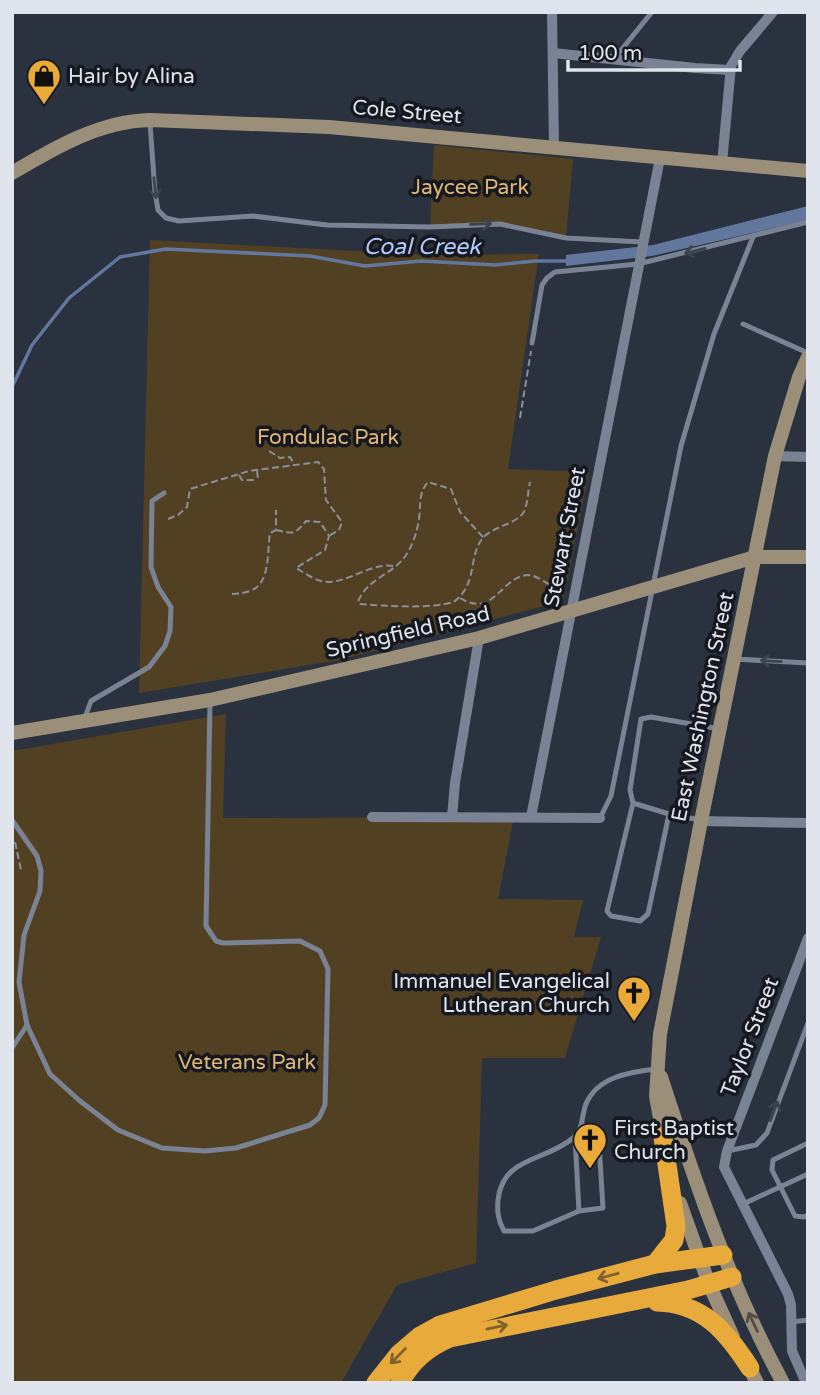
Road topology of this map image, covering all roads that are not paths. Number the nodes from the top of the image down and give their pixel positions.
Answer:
1 (552, 12) edge
2 (652, 12) edge
3 (773, 12) edge
4 (553, 53) junction
5 (614, 59) junction
6 (730, 70) junction
7 (150, 120) junction
8 (554, 147) junction
9 (660, 158) junction
10 (722, 163) junction
11 (808, 171) edge
12 (12, 173) edge
13 (808, 222) edge
14 (753, 237) junction
15 (642, 242) junction
16 (638, 264) junction
17 (743, 324) dead end
18 (532, 343) road end
19 (808, 355) edge
20 (775, 457) junction
21 (808, 457) edge
22 (164, 493) dead end
23 (755, 557) junction
24 (808, 557) edge
25 (653, 587) junction
26 (569, 613) junction
27 (479, 638) junction
28 (733, 659) junction
29 (808, 663) edge
30 (210, 700) junction
31 (84, 720) junction
32 (720, 729) junction
33 (12, 733) edge
34 (633, 803) junction
35 (669, 814) junction
36 (372, 817) dead end
37 (452, 817) junction
38 (531, 817) junction
39 (600, 818) joint
40 (12, 820) edge
41 (701, 821) junction
42 (808, 823) edge
43 (807, 945) edge
44 (808, 1023) edge
45 (27, 1025) junction
46 (12, 1048) edge
47 (658, 1069) junction
48 (583, 1125) junction
49 (575, 1137) junction
50 (663, 1137) junction
51 (808, 1143) edge
52 (727, 1151) junction
53 (808, 1174) edge
54 (780, 1186) junction
55 (741, 1205) junction
56 (579, 1211) junction
57 (808, 1215) edge
58 (723, 1255) junction
59 (699, 1258) junction
60 (655, 1264) junction
61 (732, 1278) junction
62 (709, 1284) junction
63 (607, 1307) junction
64 (808, 1320) edge
65 (791, 1322) junction
66 (753, 1376) edge
67 (376, 1383) edge
68 (400, 1383) edge
69 (783, 1383) edge
70 (806, 1383) edge

1 - 4 street
2 - 5 lane
3 - 6 street
4 - 5 street
4 - 8 street
5 - 6 street
6 - 10 street
7 - 8 main road, Cole Street
7 - 12 main road, Cole Street
7 -> 15 lane
8 - 9 main road, Cole Street
9 - 10 main road, Cole Street
9 - 15 street
10 - 11 main road, Cole Street
13 - 14 lane
14 -> 16 lane
14 - 25 lane
15 - 16 street, Stewart Street
16 - 18 lane
16 - 26 street, Stewart Street
17 - 19 lane
19 - 20 main road, East Washington Street
20 - 21 street
20 - 23 main road, East Washington Street
22 - 31 lane
23 - 24 main road, Springfield Road
23 - 25 main road, Springfield Road
23 - 28 main road, East Washington Street
25 - 26 main road, Springfield Road
25 - 39 lane
26 - 27 main road, Springfield Road
26 - 38 street, Stewart Street
27 - 30 main road, Springfield Road
27 - 37 street
29 -> 28 lane
28 - 32 main road, East Washington Street
30 - 31 main road, Springfield Road
30 - 45 lane
31 - 33 main road, Springfield Road
32 - 34 lane
32 - 41 main road, East Washington Street
34 - 35 lane
34 - 35 lane
35 - 41 lane
36 - 37 street
37 - 38 street
38 - 39 street
40 - 45 lane
41 - 42 street
41 - 47 main road, East Washington Street
43 - 52 street, Taylor Street
52 -> 44 lane
45 - 46 lane
47 - 48 lane
47 - 50 main road, East Washington Street
47 - 58 main road, East Washington Street
48 - 49 lane
48 - 56 lane
49 - 56 lane
49 - 56 lane
50 - 59 main road, East Washington Street
50 - 60 highway
51 - 54 lane
52 - 55 street, Taylor Street
53 - 54 lane
54 - 55 lane
54 - 57 lane
55 - 65 street, Taylor Street
58 - 59 highway
58 - 61 main road, East Washington Street
59 - 60 highway
59 - 62 main road, East Washington Street
60 -> 67 highway
61 - 62 highway
69 -> 61 main road, East Washington Street
62 - 63 highway
62 - 66 main road, East Washington Street
63 - 66 highway
68 -> 63 highway
64 - 65 lane
65 - 70 street, Taylor Street

